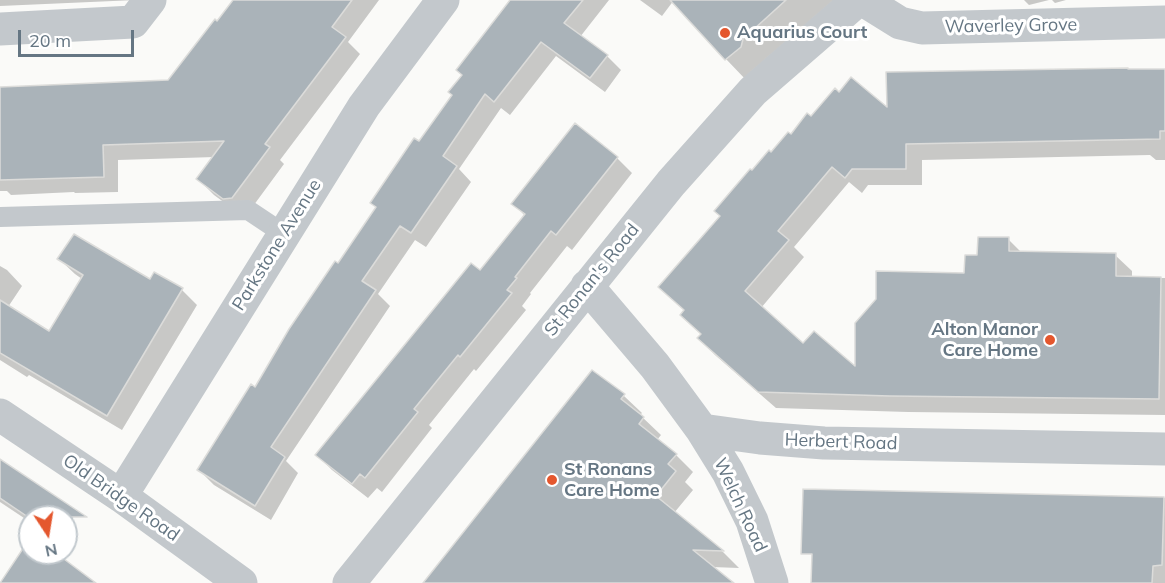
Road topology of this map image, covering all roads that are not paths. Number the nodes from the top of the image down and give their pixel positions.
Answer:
1 (150, 0) edge
2 (443, 0) edge
3 (858, 0) edge
4 (863, 0) edge
5 (1165, 22) edge
6 (0, 29) edge
7 (0, 217) edge
8 (284, 234) junction
9 (587, 286) junction
10 (0, 415) edge
11 (702, 430) junction
12 (1165, 449) edge
13 (121, 496) junction
14 (241, 583) edge
15 (350, 583) edge
16 (772, 583) edge

1 - 6 street
2 - 8 street, Parkstone Avenue
3 - 9 street, St Ronan's Road
4 - 5 street, Waverley Grove
7 - 8 lane
8 - 13 street, Parkstone Avenue
9 - 11 street
9 - 15 street, St Ronan's Road
10 - 13 street, Old Bridge Road
11 - 12 street, Herbert Road
11 - 16 street, Welch Road
13 - 14 street, Old Bridge Road

